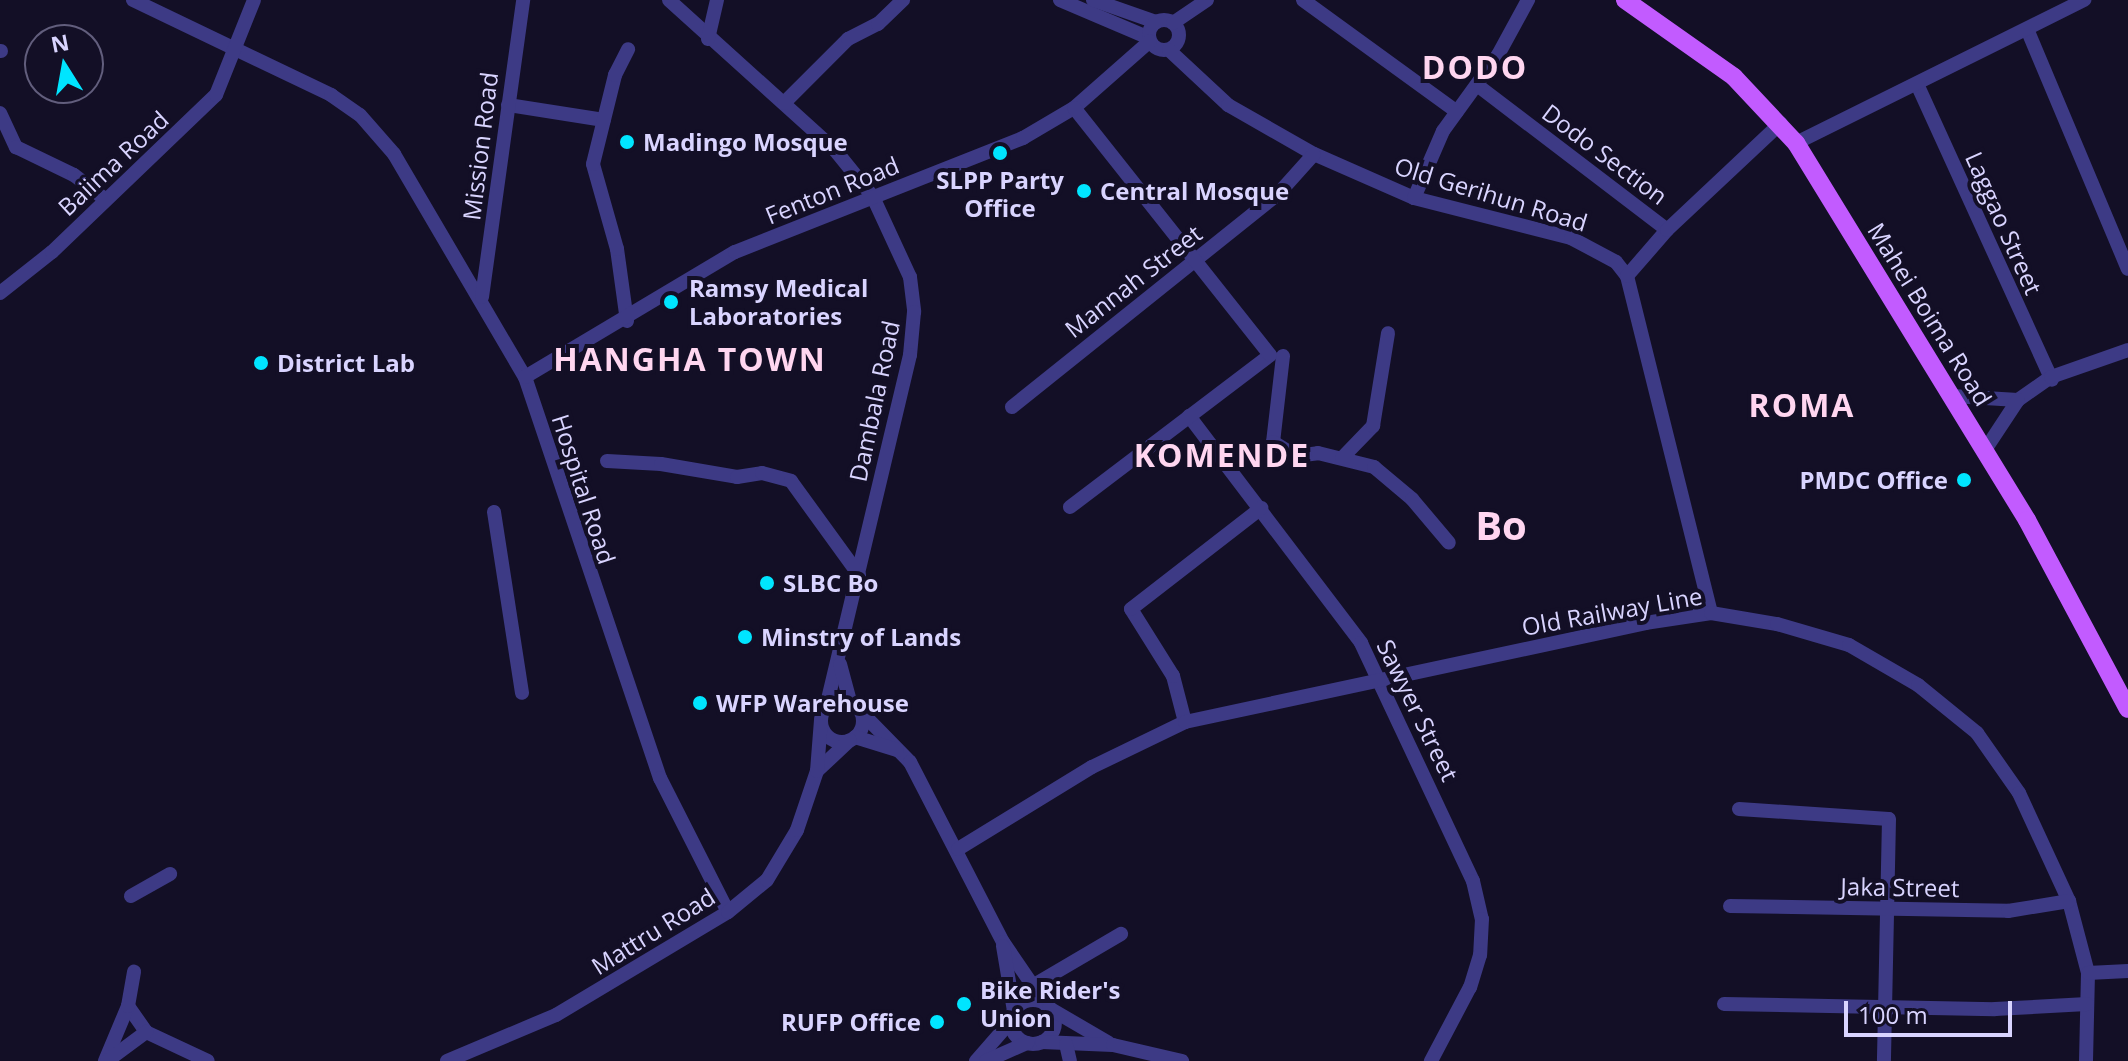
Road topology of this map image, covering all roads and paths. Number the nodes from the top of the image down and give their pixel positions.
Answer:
1 (133, 0) edge
2 (254, 0) edge
3 (523, 0) edge
4 (669, 0) edge
5 (717, 0) edge
6 (903, 0) edge
7 (1060, 0) edge
8 (1093, 0) edge
9 (1207, 0) edge
10 (1303, 0) edge
11 (1528, 0) edge
12 (1625, 0) edge
13 (2084, 0) edge
14 (1156, 22) junction
15 (1173, 23) junction
16 (2027, 29) junction
17 (708, 39) junction
18 (1149, 40) junction
19 (233, 48) junction
20 (628, 49) dead end
21 (1169, 50) junction
22 (1917, 84) junction
23 (1477, 85) junction
24 (784, 103) junction
25 (508, 105) junction
26 (1074, 108) junction
27 (1457, 112) junction
28 (0, 113) edge
29 (604, 120) junction
30 (1781, 123) junction
31 (1796, 143) junction
32 (1314, 154) junction
33 (873, 197) junction
34 (1414, 198) junction
35 (105, 199) junction
36 (1667, 230) junction
37 (1193, 264) junction
38 (2128, 269) edge
39 (1627, 276) junction
40 (0, 293) edge
41 (482, 297) junction
42 (627, 321) junction
43 (1388, 333) dead end
44 (2128, 350) edge
45 (1276, 355) junction
46 (525, 377) junction
47 (2051, 379) junction
48 (1952, 396) junction
49 (2018, 400) junction
50 (1012, 407) dead end
51 (1189, 416) junction
52 (1985, 450) junction
53 (1342, 458) junction
54 (607, 461) dead end
55 (1070, 507) dead end
56 (1261, 508) junction
57 (494, 512) dead end
58 (1449, 543) dead end
59 (859, 575) junction
60 (1711, 613) junction
61 (840, 664) junction
62 (1377, 682) junction
63 (522, 693) dead end
64 (2126, 701) edge
65 (855, 706) junction
66 (823, 714) junction
67 (1185, 722) junction
68 (853, 739) junction
69 (901, 751) junction
70 (817, 771) junction
71 (1739, 809) dead end
72 (958, 849) junction
73 (170, 874) dead end
74 (131, 896) dead end
75 (2069, 901) junction
76 (1730, 906) dead end
77 (1889, 909) junction
78 (728, 912) junction
79 (1121, 934) dead end
80 (1003, 942) junction
81 (2128, 971) edge
82 (134, 972) dead end
83 (2088, 973) junction
84 (1034, 985) junction
85 (1724, 1004) dead end
86 (2087, 1004) junction
87 (128, 1006) junction
88 (1048, 1006) junction
89 (1888, 1007) junction
90 (1013, 1016) junction
91 (146, 1032) junction
92 (1035, 1042) junction
93 (1066, 1044) junction
94 (1113, 1045) junction
95 (106, 1061) edge
96 (208, 1061) edge
97 (447, 1061) edge
98 (976, 1061) edge
99 (986, 1061) edge
100 (1070, 1061) edge
101 (1182, 1061) edge
102 (1431, 1061) edge
103 (1884, 1061) edge
104 (2086, 1061) edge

1 - 19 street, Hospital Road
2 - 19 street, Baiima Road
3 - 25 street, Mission Road
4 - 17 street, Dambala Road
5 - 17 street
6 - 24 street
7 - 18 street
8 - 14 street
9 - 15 street
10 - 27 street
11 - 23 street
12 - 30 main road, Mahei Boima Road
13 - 16 street
14 - 15 street
14 - 18 street
15 - 21 street
16 - 22 street
16 - 38 street
17 - 24 street, Dambala Road
18 - 21 street
18 - 26 street, Fenton Road
19 - 35 street, Baiima Road
19 - 41 street, Hospital Road
20 - 29 street
21 - 32 street, Old Gerihun Road
22 - 31 street
22 - 47 street, Laggao Street
23 - 27 street
23 - 36 street, Dodo Section
24 - 33 street, Dambala Road
25 - 29 street
25 - 41 street, Mission Road
26 - 33 street, Fenton Road
26 - 37 street
27 - 34 street
28 - 35 street
29 - 42 street
30 - 31 main road, Mahei Boima Road
30 - 36 street
31 - 48 main road, Mahei Boima Road
32 - 34 street, Old Gerihun Road
32 - 37 street, Mannah Street
33 - 42 street, Fenton Road
33 - 59 street, Dambala Road
34 - 39 street, Old Gerihun Road
35 - 40 street, Baiima Road
36 - 39 street
37 - 45 street
37 - 50 street, Mannah Street
39 - 60 street
41 - 46 street, Hospital Road
42 - 46 street, Fenton Road
43 - 53 street
44 - 47 street
45 - 51 street
45 - 53 street
46 - 78 street, Hospital Road
47 - 49 street
48 - 49 street
48 - 52 main road, Mahei Boima Road
49 - 52 street
51 - 55 street
51 - 56 street, Sawyer Street
52 - 64 main road, Mahei Boima Road
53 - 58 street
54 - 59 street
56 - 62 street, Sawyer Street
56 - 67 street
57 - 63 street
59 - 61 street, Dambala Road
60 - 62 street, Old Railway Line
60 - 75 street, Old Railway Line
61 - 65 street, Dambala Road
61 - 66 street, Dambala Road
62 - 67 street, Old Railway Line
62 - 102 street, Sawyer Street
65 - 66 street
65 - 68 street
65 - 69 street
66 - 68 street
66 - 70 street, Mattru Road
67 - 72 street, Old Railway Line
68 - 69 street
68 - 70 street, Mattru Road
69 - 72 street
70 - 78 street, Mattru Road
71 - 77 street
72 - 80 street
73 - 74 street
75 - 77 street, Jaka Street
75 - 83 street, Old Railway Line
76 - 77 street, Jaka Street
77 - 89 street
78 - 97 street, Mattru Road
79 - 84 street
80 - 84 street
80 - 90 street
81 - 83 street
82 - 87 street
83 - 86 street, Old Railway Line
84 - 88 street
85 - 89 street
86 - 89 street
86 - 104 street, Old Railway Line
87 - 91 street
87 - 95 street
88 - 90 street
88 - 92 street
88 - 94 street
89 - 103 street
90 - 92 street
90 - 98 street
91 - 95 street
91 - 96 street
92 - 93 street
92 - 99 street
93 - 94 street
93 - 100 street
94 - 101 street

